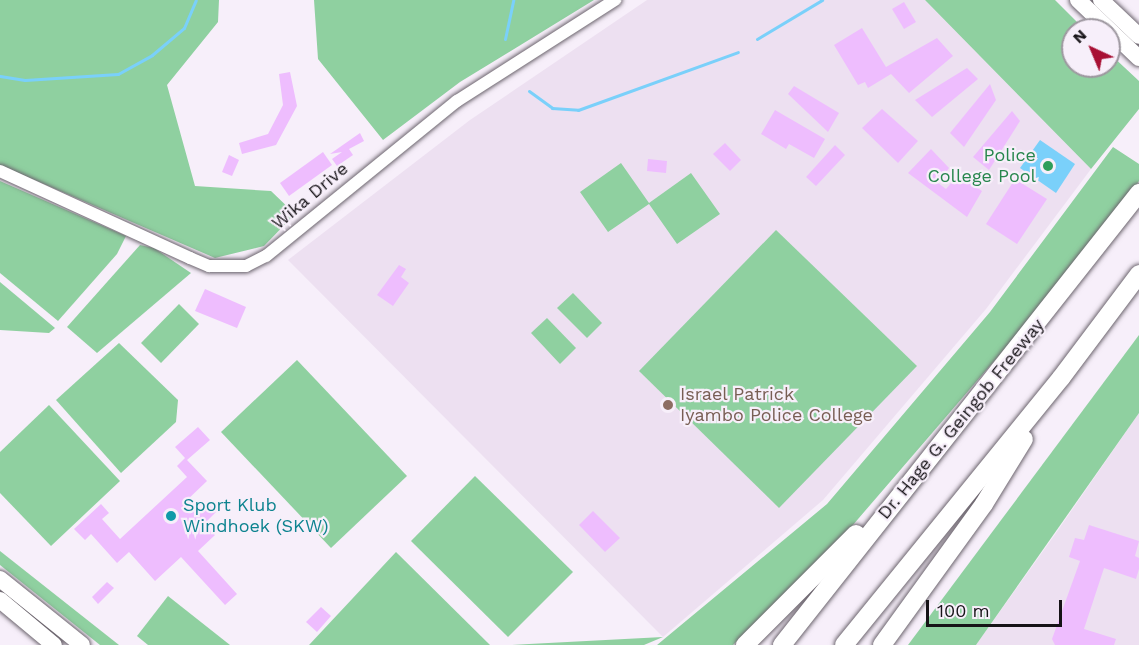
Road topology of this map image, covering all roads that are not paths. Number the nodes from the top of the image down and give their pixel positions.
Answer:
1 (615, 0) edge
2 (1078, 0) edge
3 (1101, 0) edge
4 (1139, 36) edge
5 (1139, 58) edge
6 (0, 171) edge
7 (1139, 193) edge
8 (1139, 274) edge
9 (1061, 378) junction
10 (934, 451) junction
11 (0, 579) edge
12 (0, 600) edge
13 (54, 645) edge
14 (82, 645) edge
15 (745, 645) edge
16 (782, 645) edge
17 (844, 645) edge
18 (882, 645) edge

1 - 6 street, Wika Drive
2 - 5 main road
3 - 4 main road
7 - 10 highway, Dr. Hage G. Geingob Freeway
8 - 9 highway
9 - 17 highway
9 - 18 highway
10 - 15 highway
10 - 16 highway, Dr. Hage G. Geingob Freeway
11 - 14 main road
12 - 13 main road

